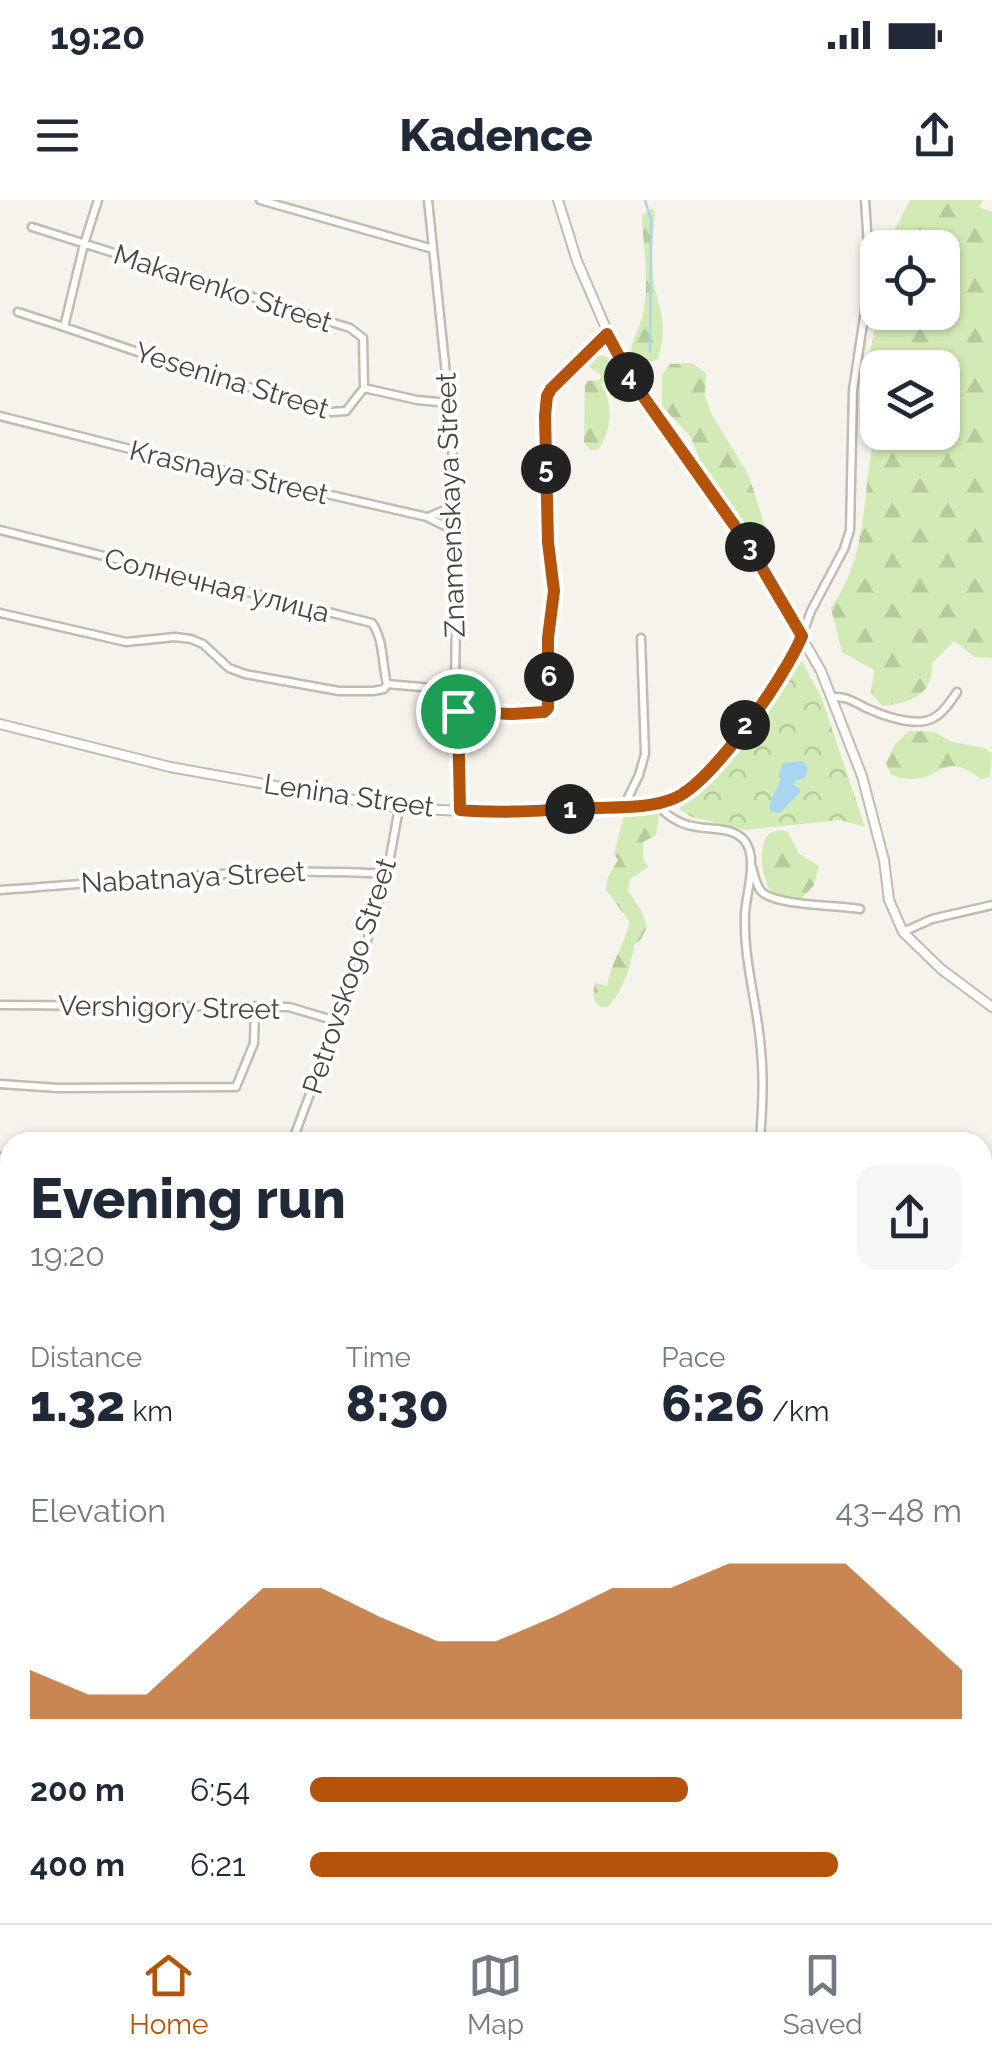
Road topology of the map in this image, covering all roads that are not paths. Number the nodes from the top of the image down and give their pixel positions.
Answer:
1 (98, 200) edge
2 (260, 200) edge
3 (428, 200) edge
4 (558, 200) edge
5 (865, 200) edge
6 (32, 227) dead end
7 (84, 244) junction
8 (433, 249) junction
9 (18, 312) dead end
10 (64, 327) junction
11 (607, 334) junction
12 (364, 388) junction
13 (449, 403) junction
14 (0, 416) edge
15 (456, 505) junction
16 (427, 517) junction
17 (0, 530) edge
18 (457, 532) junction
19 (0, 613) edge
20 (802, 636) junction
21 (640, 638) dead end
22 (387, 684) junction
23 (455, 690) junction
24 (957, 692) dead end
25 (832, 697) junction
26 (458, 711) junction
27 (0, 724) edge
28 (656, 803) junction
29 (624, 806) junction
30 (399, 808) junction
31 (460, 810) junction
32 (752, 866) junction
33 (387, 874) junction
34 (748, 886) junction
35 (0, 890) edge
36 (760, 890) junction
37 (992, 904) edge
38 (860, 909) dead end
39 (903, 932) junction
40 (0, 1005) edge
41 (255, 1006) junction
42 (992, 1007) edge
43 (336, 1022) junction
44 (0, 1084) edge
45 (296, 1132) edge
46 (760, 1132) edge

1 - 7 street
2 - 8 street
3 - 8 street, Znamenskaya Street
4 - 11 street
5 - 20 street
6 - 7 street, Makarenko Street
7 - 10 street
7 - 12 street, Makarenko Street
8 - 13 street, Znamenskaya Street
9 - 10 street, Yesenina Street
10 - 12 street, Yesenina Street
11 - 20 street
11 - 26 street
12 - 13 street, Yesenina Street
13 - 15 street, Znamenskaya Street
14 - 16 street, Krasnaya Street
15 - 16 street
15 - 18 street, Znamenskaya Street
16 - 18 street, Krasnaya Street
17 - 22 street, Солнечная улица
18 - 23 street, Znamenskaya Street
19 - 22 street
20 - 25 street
20 - 28 street, Lenina Street
21 - 29 street
22 - 23 street
23 - 26 street, Znamenskaya Street
24 - 25 street
25 - 39 street
26 - 31 street, Znamenskaya Street
27 - 30 street, Lenina Street
28 - 29 street, Lenina Street
28 - 32 street
29 - 31 street, Lenina Street
30 - 31 street, Lenina Street
30 - 33 street, Petrovskogo Street
32 - 34 street
32 - 36 street
33 - 35 street, Nabatnaya Street
33 - 43 street, Petrovskogo Street
34 - 36 street
34 - 46 street
36 - 38 street
37 - 39 street
39 - 42 street
40 - 41 street, Vershigory Street
41 - 43 street, Vershigory Street
41 - 44 street
43 - 45 street, Petrovskogo Street

